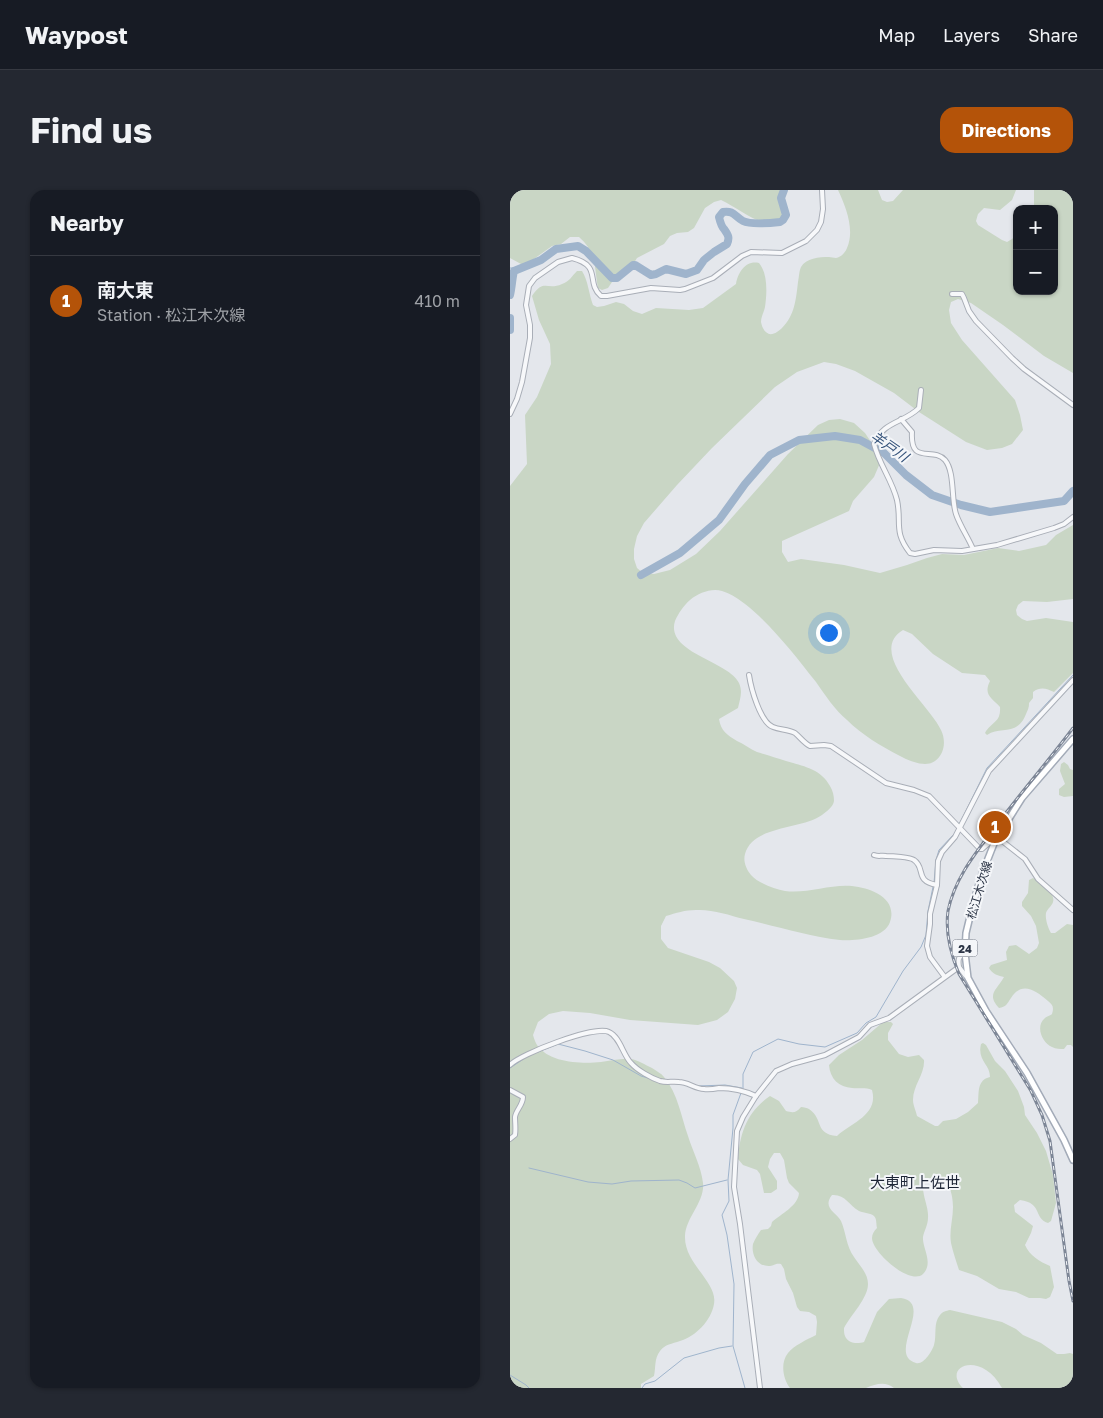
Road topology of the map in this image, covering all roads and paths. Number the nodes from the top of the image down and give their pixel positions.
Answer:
1 (822, 190) edge
2 (952, 294) dead end
3 (921, 390) dead end
4 (1073, 405) edge
5 (510, 414) edge
6 (902, 419) junction
7 (1073, 518) edge
8 (973, 549) junction
9 (749, 675) dead end
10 (1073, 680) edge
11 (1073, 739) edge
12 (958, 827) junction
13 (996, 839) junction
14 (874, 855) dead end
15 (935, 885) junction
16 (1073, 910) edge
17 (965, 953) junction
18 (959, 966) junction
19 (944, 976) junction
20 (968, 978) junction
21 (510, 1065) edge
22 (510, 1090) edge
23 (756, 1096) junction
24 (510, 1139) edge
25 (1073, 1160) edge
26 (760, 1388) edge

1 - 5 street
2 - 4 street
3 - 6 street
6 - 8 street
6 - 8 street
7 - 8 street
9 - 12 street
10 - 12 street
11 - 13 main road, 松江木次線 / 24
12 - 13 street
12 - 15 street
13 - 16 street
13 - 17 main road, 松江木次線 / 24
14 - 15 street
15 - 19 street
17 - 18 street
17 - 20 main road, 松江木次線 / 24
18 - 19 street
18 - 20 street
19 - 23 street
20 - 25 main road, 松江木次線 / 24
21 - 23 street
22 - 24 street
23 - 26 street

